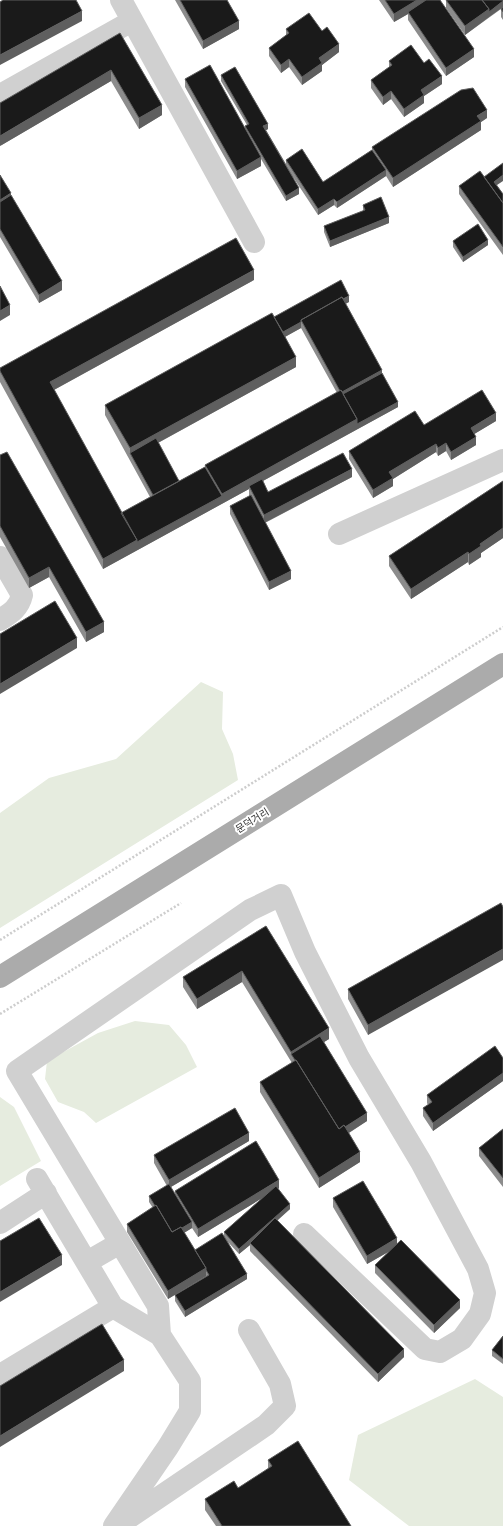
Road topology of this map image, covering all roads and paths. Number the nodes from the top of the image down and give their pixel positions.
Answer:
1 (121, 0) edge
2 (132, 21) junction
3 (0, 95) edge
4 (254, 242) dead end
5 (503, 460) edge
6 (339, 534) dead end
7 (0, 557) edge
8 (0, 620) edge
9 (503, 627) edge
10 (503, 664) edge
11 (181, 903) dead end
12 (0, 940) edge
13 (0, 976) edge
14 (0, 1014) edge
15 (0, 1223) edge
16 (304, 1234) dead end
17 (120, 1243) junction
18 (87, 1262) junction
19 (113, 1306) junction
20 (249, 1330) dead end
21 (160, 1336) junction
22 (0, 1376) edge
23 (115, 1526) edge

1 - 2 street
2 - 3 street
2 - 4 street
5 - 6 street
7 - 8 street
9 - 12 path
10 - 13 main road, 문덕거리
11 - 14 path
15 - 18 street
16 - 17 street
17 - 18 street
17 - 21 street
18 - 19 street
19 - 21 street
19 - 22 street
20 - 23 street
21 - 23 street

